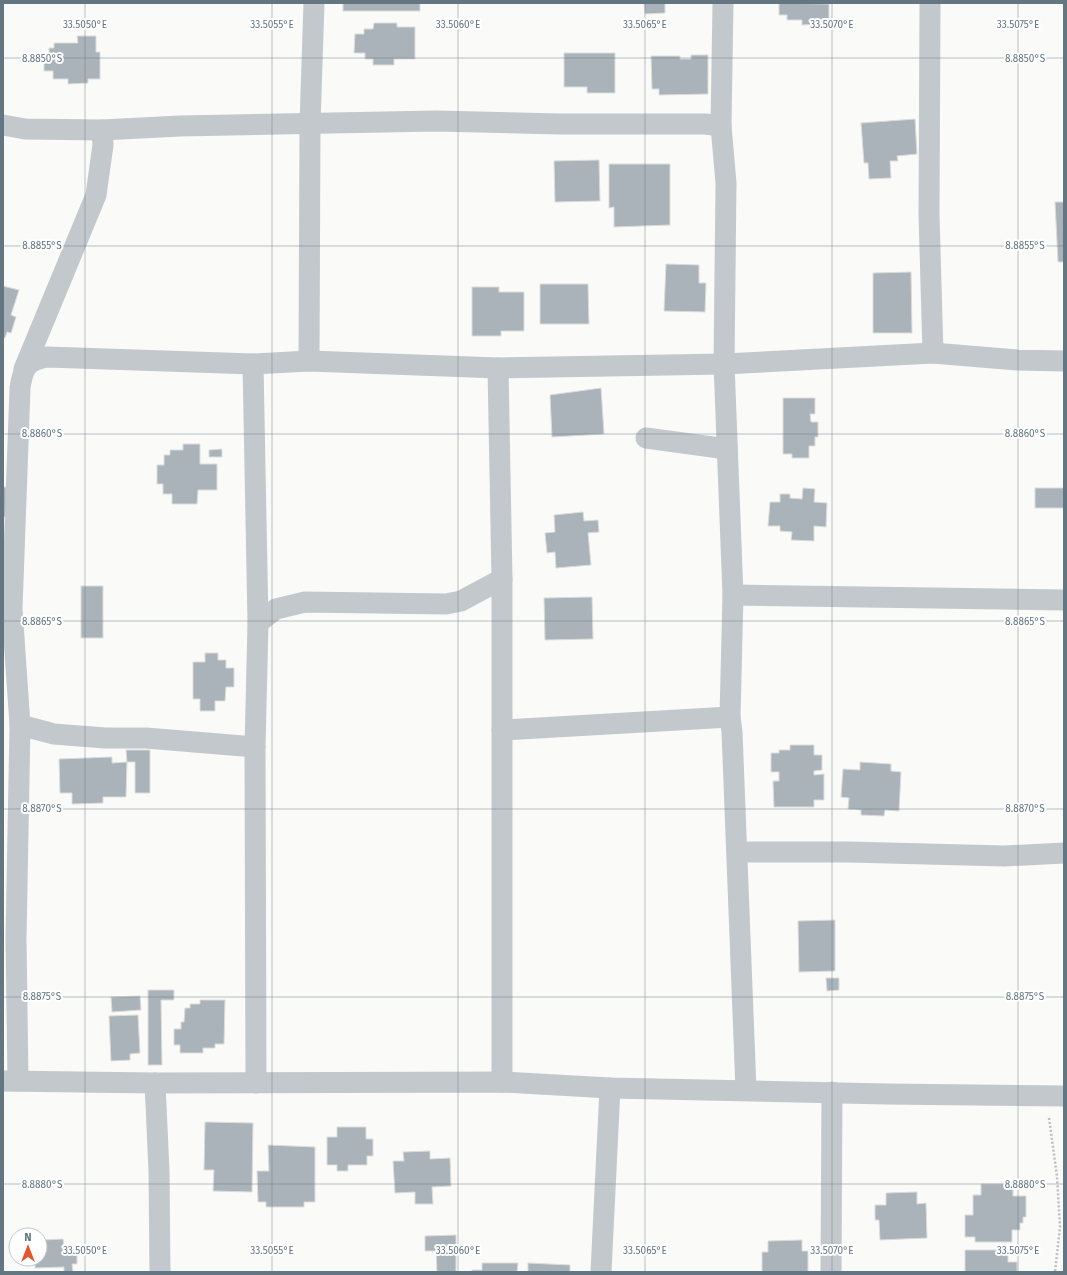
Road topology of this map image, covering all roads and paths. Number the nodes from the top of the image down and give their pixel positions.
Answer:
1 (314, 3) edge
2 (722, 3) edge
3 (930, 3) edge
4 (310, 124) junction
5 (3, 125) edge
6 (721, 126) junction
7 (102, 130) junction
8 (933, 353) junction
9 (309, 361) junction
10 (1064, 361) edge
11 (253, 364) junction
12 (724, 364) junction
13 (498, 368) junction
14 (16, 377) edge
15 (646, 438) dead end
16 (727, 449) junction
17 (8, 575) edge
18 (502, 579) junction
19 (733, 595) junction
20 (1064, 600) edge
21 (7, 607) edge
22 (258, 623) junction
23 (730, 717) junction
24 (20, 725) junction
25 (502, 730) junction
26 (255, 747) junction
27 (737, 852) junction
28 (1064, 853) edge
29 (11, 1081) edge
30 (502, 1082) junction
31 (155, 1083) junction
32 (256, 1083) junction
33 (610, 1088) junction
34 (746, 1090) junction
35 (832, 1092) junction
36 (1056, 1096) edge
37 (160, 1272) edge
38 (601, 1272) edge
39 (831, 1272) edge
40 (1056, 1272) edge

1 - 4 street
2 - 6 street
3 - 8 street
4 - 6 street
4 - 7 street
4 - 9 street
5 - 7 street
6 - 12 street
7 - 14 street
8 - 10 street
8 - 12 street
9 - 11 street
9 - 13 street
11 - 14 street
11 - 22 street
12 - 13 street
12 - 16 street
13 - 18 street
14 - 17 street
15 - 16 street
16 - 19 street
17 - 21 street
18 - 22 street
18 - 25 street
19 - 20 street
19 - 23 street
21 - 24 street
22 - 26 street
23 - 25 street
23 - 27 street
24 - 26 street
24 - 29 street
25 - 30 street
26 - 32 street
27 - 28 street
27 - 34 street
29 - 31 street
30 - 32 street
30 - 33 street
31 - 32 street
31 - 37 street
33 - 34 street
33 - 38 street
34 - 35 street
35 - 36 street
35 - 39 street
36 - 40 path

